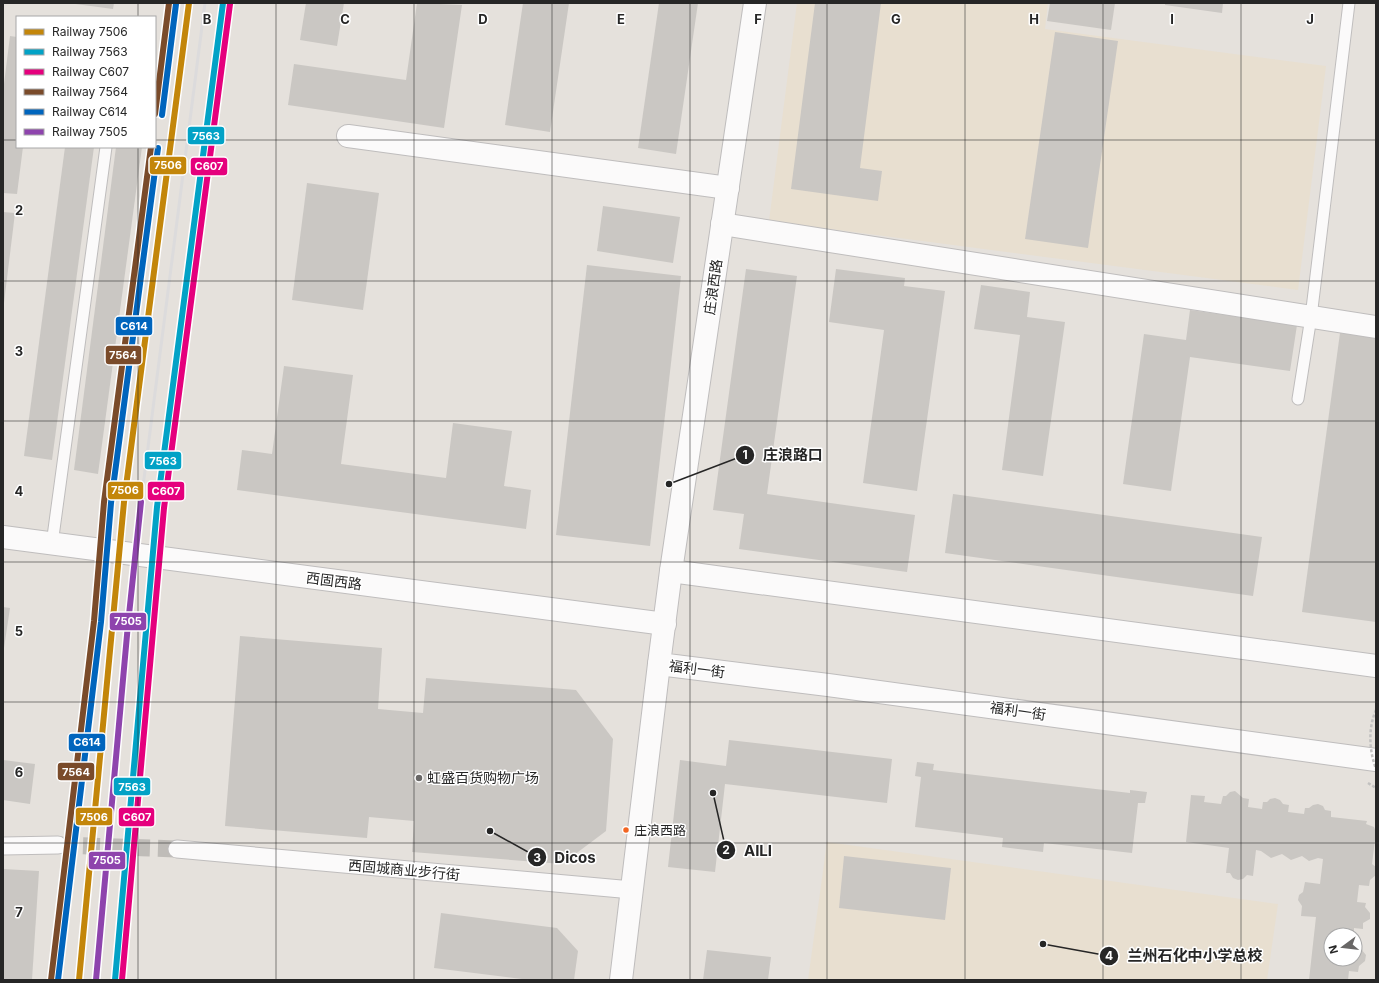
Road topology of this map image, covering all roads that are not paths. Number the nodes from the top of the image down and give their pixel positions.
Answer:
1 (755, 3) edge
2 (1349, 3) edge
3 (348, 136) dead end
4 (106, 148) edge
5 (728, 188) junction
6 (722, 224) junction
7 (1310, 317) junction
8 (1376, 327) edge
9 (1298, 399) dead end
10 (3, 537) edge
11 (52, 544) junction
12 (671, 571) junction
13 (665, 624) junction
14 (660, 664) junction
15 (1376, 666) edge
16 (1376, 760) edge
17 (58, 845) tunnel mouth
18 (3, 846) edge
19 (177, 849) tunnel mouth
20 (632, 890) junction
21 (621, 980) edge

1 - 5 main road, 庄浪西路
2 - 7 lane
3 - 5 main road
4 - 11 lane
5 - 6 main road, 庄浪西路
6 - 7 main road
6 - 12 main road, 庄浪西路
7 - 8 main road
7 - 9 lane
10 - 11 main road, 西固西路
11 - 13 main road, 西固西路
12 - 13 main road, 庄浪西路
12 - 15 main road
13 - 14 main road, 庄浪西路
14 - 16 main road, 福利一街
14 - 20 main road
17 - 18 street
19 - 20 street, 西固城商业步行街
20 - 21 main road

